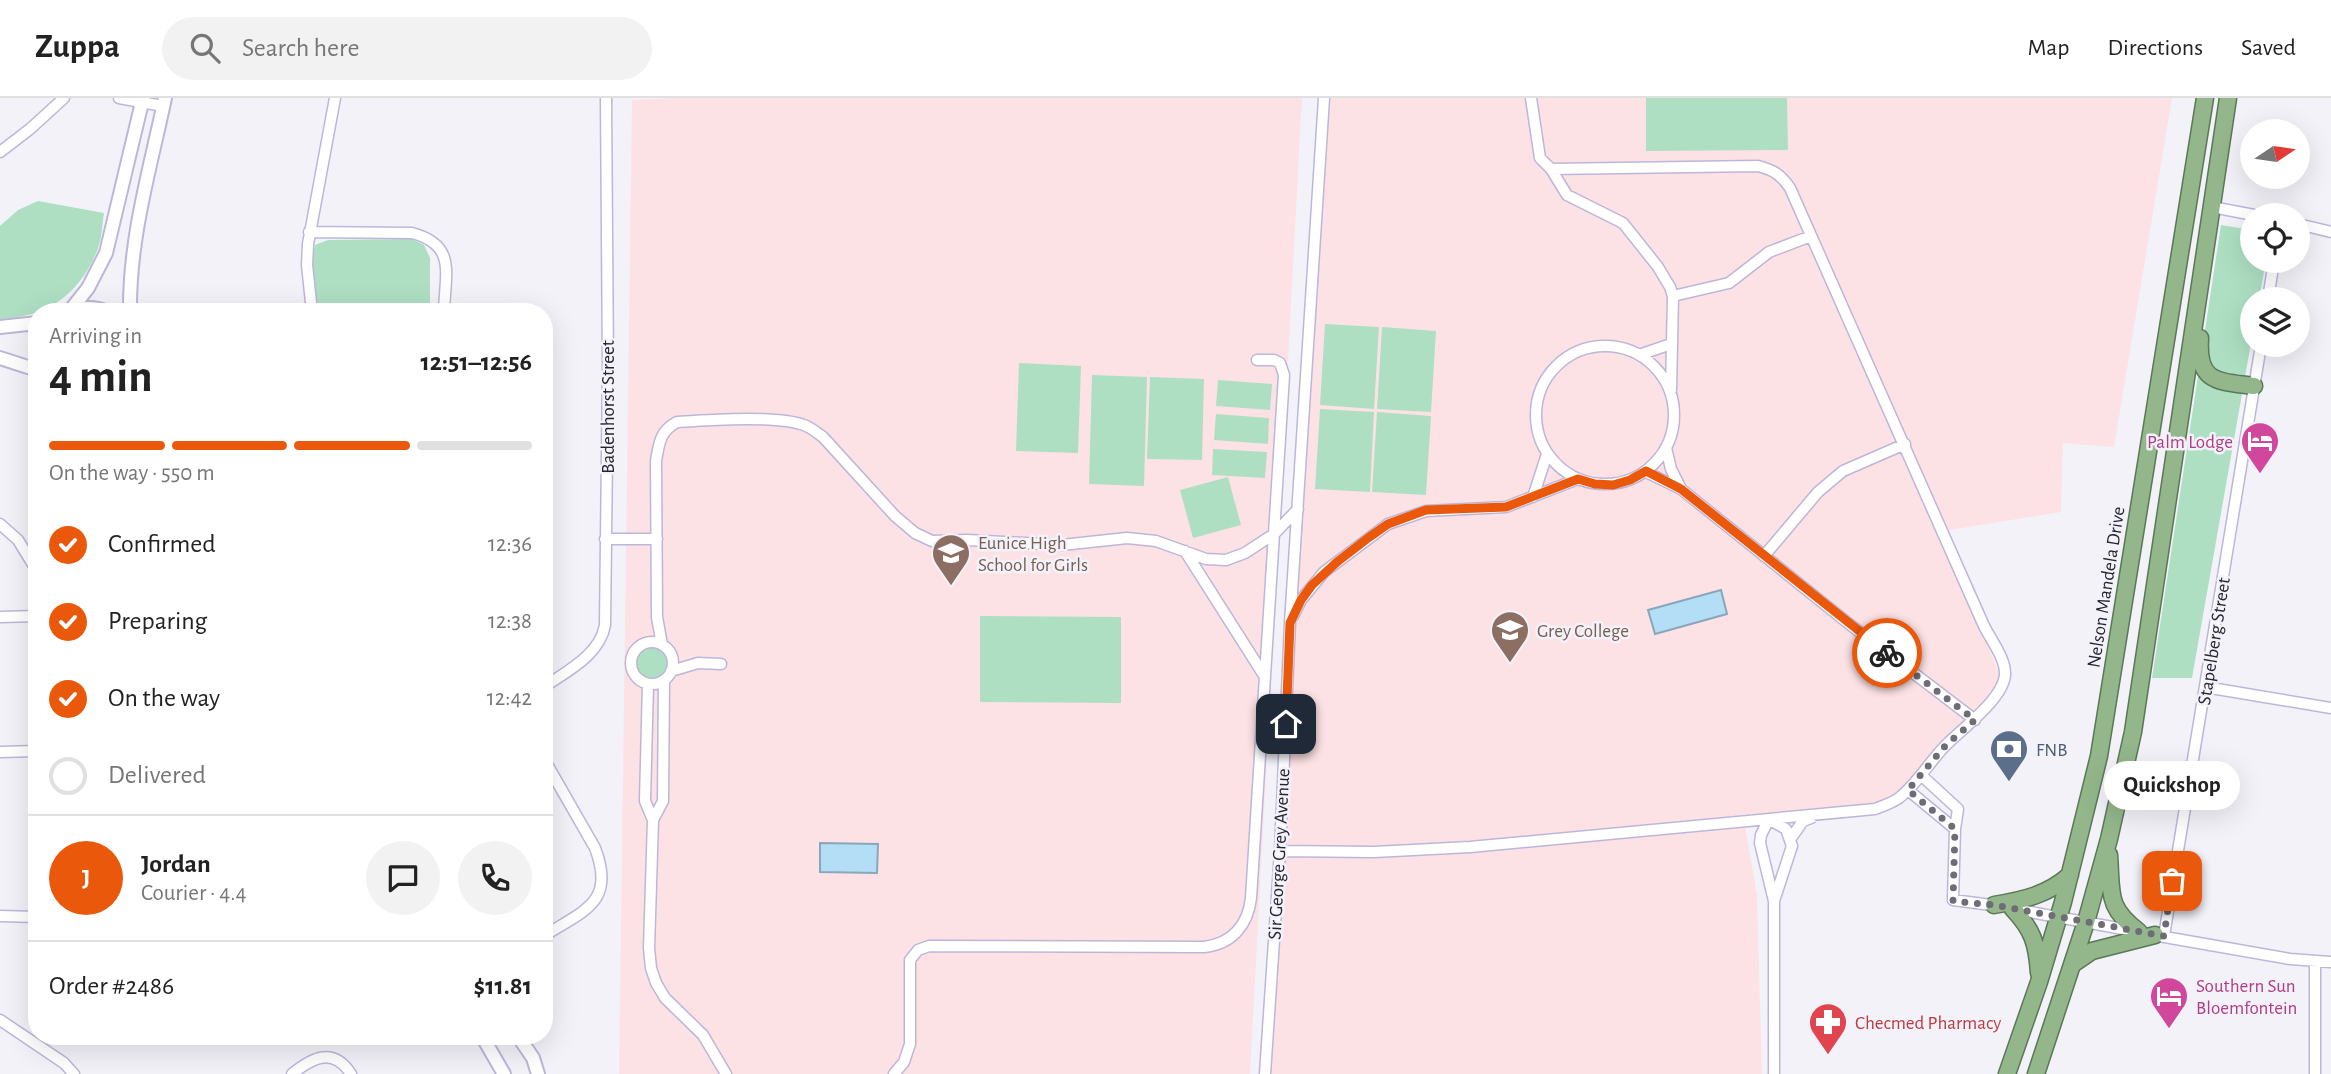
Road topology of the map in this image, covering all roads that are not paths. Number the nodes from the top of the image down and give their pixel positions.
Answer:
1 (64, 98) edge
2 (119, 98) edge
3 (335, 98) edge
4 (606, 98) edge
5 (1324, 98) edge
6 (1531, 98) edge
7 (2195, 98) edge
8 (2205, 98) edge
9 (2228, 98) edge
10 (143, 100) edge
11 (164, 102) edge
12 (0, 152) edge
13 (1551, 169) junction
14 (2194, 169) junction
15 (2212, 207) junction
16 (2240, 212) edge
17 (2310, 227) edge
18 (309, 232) junction
19 (2331, 232) edge
20 (329, 233) junction
21 (1811, 236) junction
22 (308, 244) junction
23 (2200, 283) junction
24 (1673, 296) junction
25 (76, 303) edge
26 (130, 303) edge
27 (311, 303) edge
28 (444, 303) edge
29 (28, 324) edge
30 (0, 327) edge
31 (1671, 344) junction
32 (1639, 355) junction
33 (2259, 357) edge
34 (0, 358) edge
35 (1257, 360) dead end
36 (28, 367) edge
37 (2254, 386) junction
38 (1671, 394) junction
39 (1905, 444) junction
40 (1666, 448) junction
41 (1548, 454) junction
42 (1646, 471) junction
43 (1578, 479) junction
44 (1681, 489) junction
45 (1534, 498) junction
46 (1299, 509) junction
47 (0, 524) edge
48 (1274, 534) junction
49 (605, 539) junction
50 (657, 539) junction
51 (1185, 551) junction
52 (28, 556) edge
53 (1764, 556) junction
54 (28, 616) edge
55 (0, 617) edge
56 (657, 617) junction
57 (1290, 623) junction
58 (649, 642) junction
59 (662, 645) junction
60 (671, 654) junction
61 (698, 663) junction
62 (721, 664) dead end
63 (667, 676) junction
64 (1266, 678) junction
65 (553, 681) edge
66 (648, 684) junction
67 (2206, 687) junction
68 (2331, 708) edge
69 (1975, 720) junction
70 (28, 751) edge
71 (0, 752) edge
72 (553, 775) edge
73 (1921, 775) junction
74 (1908, 790) junction
75 (1815, 816) junction
76 (1769, 819) junction
77 (653, 820) junction
78 (1955, 829) junction
79 (1791, 838) junction
80 (2109, 839) junction
81 (1280, 851) junction
82 (2070, 875) junction
83 (1774, 901) junction
84 (1994, 905) junction
85 (2013, 909) junction
86 (0, 916) edge
87 (28, 916) edge
88 (2059, 916) junction
89 (2086, 922) junction
90 (553, 930) edge
91 (2153, 935) junction
92 (2315, 961) junction
93 (2331, 962) edge
94 (2073, 964) junction
95 (2039, 982) junction
96 (1, 1023) edge
97 (28, 1040) edge
98 (36, 1045) edge
99 (487, 1045) edge
100 (524, 1045) edge
101 (533, 1058) junction
102 (64, 1063) junction
103 (60, 1074) edge
104 (74, 1074) edge
105 (292, 1074) edge
106 (351, 1074) edge
107 (504, 1074) edge
108 (538, 1074) edge
109 (544, 1074) edge
110 (726, 1074) edge
111 (894, 1074) edge
112 (1265, 1074) edge
113 (1774, 1074) edge
114 (2007, 1074) edge
115 (2036, 1074) edge
116 (2315, 1074) edge

1 - 12 street
2 - 10 street
3 - 18 street
4 - 49 street, Badenhorst Street
5 - 46 street, Sir George Grey Avenue
6 - 13 street
7 - 14 highway
8 - 14 highway, Nelson Mandela Drive
9 - 15 highway
10 - 11 street
10 - 25 street
11 - 26 street
13 - 21 street
13 - 24 street
14 - 82 highway, Nelson Mandela Drive
15 - 16 street
15 - 23 highway
17 - 19 street
18 - 20 street
18 - 22 street
20 - 22 street
20 - 28 street
21 - 24 street
21 - 39 street
22 - 27 street
23 - 37 highway
23 - 80 highway
24 - 31 street
29 - 30 street
31 - 32 street
31 - 38 street
32 - 38 street
32 - 41 street
33 - 37 street, Stapelberg Street
34 - 36 street
35 - 48 street
37 - 67 street, Stapelberg Street
38 - 40 street
39 - 53 street
39 - 69 street
40 - 42 street
40 - 44 street
41 - 43 street
41 - 45 street
42 - 43 street
42 - 44 street
43 - 45 street
44 - 53 street
45 - 57 street
46 - 48 street
46 - 57 street, Sir George Grey Avenue
47 - 52 street
48 - 51 street
48 - 64 street
49 - 50 street
49 - 65 street, Badenhorst Street
50 - 51 street
50 - 56 street
51 - 64 street
53 - 69 street
54 - 55 street
56 - 58 street
56 - 59 street
57 - 81 street, Sir George Grey Avenue
58 - 59 street
58 - 66 street
59 - 60 street
60 - 61 street
60 - 63 street
61 - 62 street
61 - 63 street
63 - 66 street
63 - 77 street
64 - 111 street
66 - 77 street
67 - 68 street
67 - 91 street, Stapelberg Street
69 - 73 street
70 - 71 street
72 - 90 street
73 - 74 street
73 - 78 street
74 - 75 street
74 - 78 street
75 - 76 street
75 - 79 street
76 - 79 street
76 - 81 street
76 - 83 street
77 - 110 street
78 - 84 street
79 - 83 street
80 - 89 highway
80 - 91 highway
81 - 112 street, Sir George Grey Avenue
82 - 84 highway
82 - 88 highway, Nelson Mandela Drive
83 - 113 street
84 - 85 street
85 - 88 street
85 - 95 highway
86 - 87 street
88 - 89 street
88 - 95 highway, Nelson Mandela Drive
89 - 91 street
89 - 94 highway
91 - 92 street
91 - 94 highway
92 - 93 street
92 - 116 street
94 - 115 highway
95 - 114 highway, Nelson Mandela Drive
96 - 97 street
98 - 102 street
99 - 107 street
100 - 101 street
101 - 108 street
101 - 109 street
102 - 103 street
102 - 104 street
105 - 106 street

